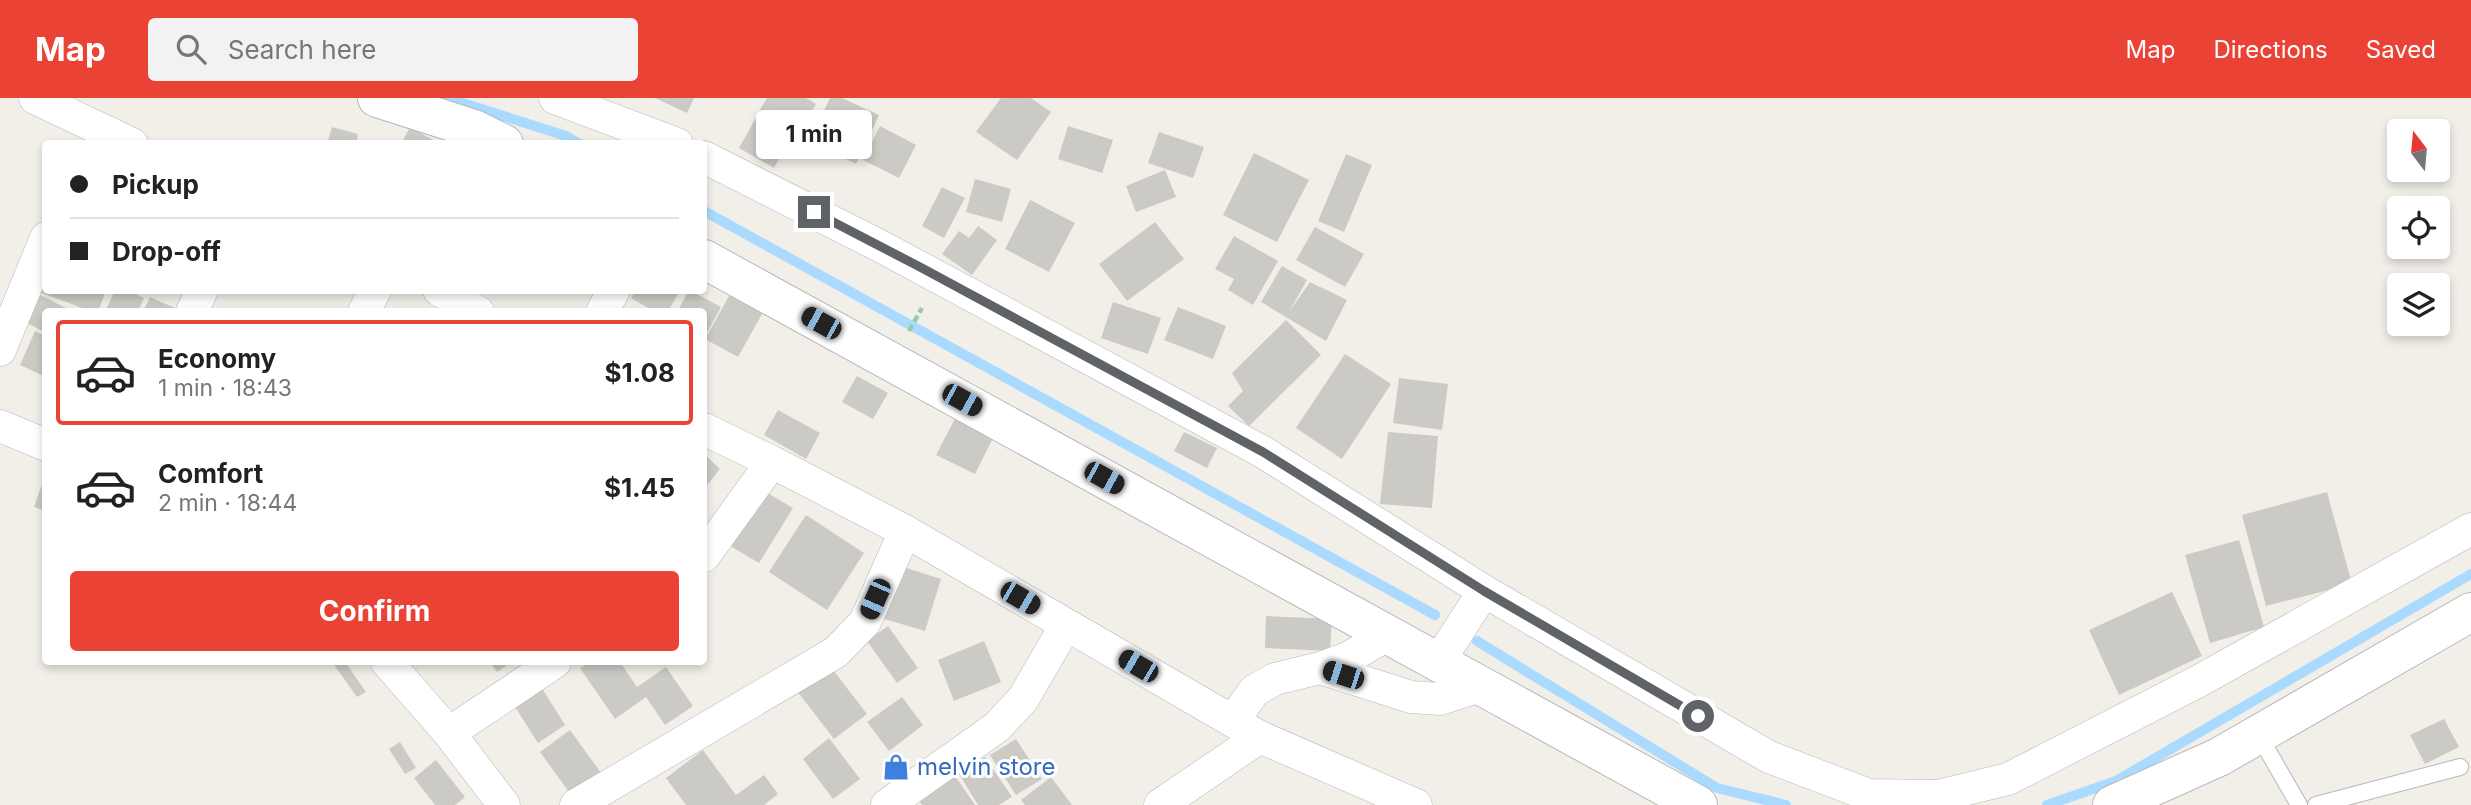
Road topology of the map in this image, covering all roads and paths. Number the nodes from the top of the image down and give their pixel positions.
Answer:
1 (35, 98) edge
2 (377, 98) edge
3 (555, 98) edge
4 (93, 135) edge
5 (115, 140) edge
6 (496, 140) edge
7 (666, 140) edge
8 (707, 159) edge
9 (42, 248) edge
10 (707, 261) edge
11 (446, 294) edge
12 (924, 306) dead end
13 (471, 308) edge
14 (907, 335) dead end
15 (0, 350) edge
16 (0, 426) edge
17 (707, 430) edge
18 (42, 442) edge
19 (772, 462) junction
20 (2471, 529) edge
21 (905, 531) junction
22 (707, 552) edge
23 (1484, 591) junction
24 (2471, 612) edge
25 (1066, 625) junction
26 (1389, 634) junction
27 (1439, 661) junction
28 (390, 665) edge
29 (551, 665) edge
30 (1321, 668) junction
31 (1483, 685) junction
32 (1233, 721) junction
33 (449, 733) junction
34 (2258, 734) junction
35 (1260, 737) junction
36 (2460, 767) dead end
37 (504, 805) edge
38 (576, 805) edge
39 (887, 805) edge
40 (1160, 805) edge
41 (1416, 805) edge
42 (1698, 805) edge
43 (2112, 805) edge
44 (2299, 805) edge
45 (2316, 805) edge

1 - 4 street
2 - 6 street
3 - 7 street
4 - 5 street
8 - 23 street
9 - 15 street
10 - 26 street
11 - 13 street
12 - 14 path
16 - 18 street
17 - 19 street
19 - 21 street
19 - 22 street
20 - 23 street
21 - 25 street
21 - 38 street
23 - 27 street
24 - 34 street
25 - 32 street
25 - 39 street
26 - 27 street
26 - 30 street
27 - 31 street
28 - 33 street
29 - 33 street
30 - 31 street
30 - 32 street
31 - 42 street
32 - 35 street
33 - 37 street
34 - 43 street
34 - 44 lane
35 - 40 street
35 - 41 street
36 - 45 lane

